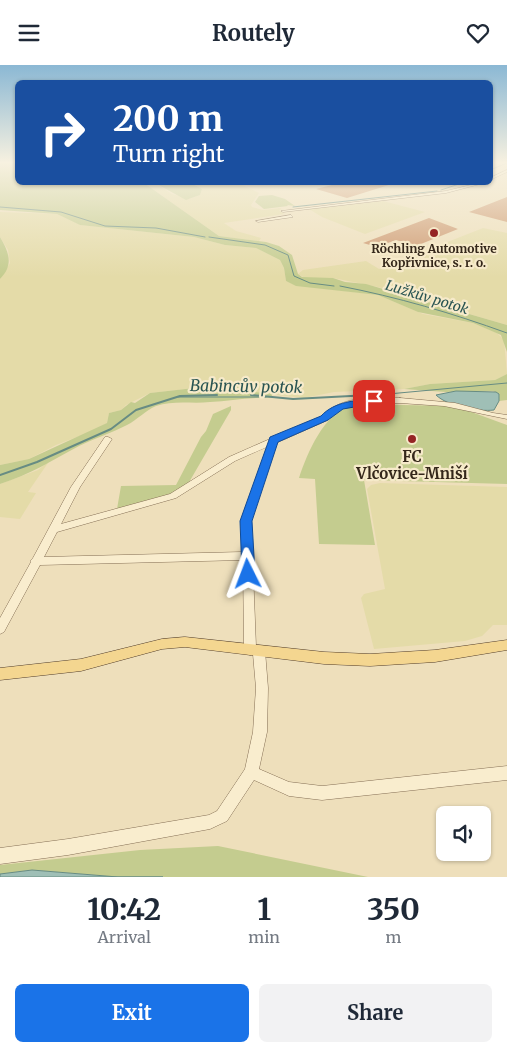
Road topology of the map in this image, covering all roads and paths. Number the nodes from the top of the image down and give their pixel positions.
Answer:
1 (373, 201) edge
2 (258, 221) dead end
3 (507, 417) edge
4 (108, 439) dead end
5 (273, 440) junction
6 (53, 530) junction
7 (248, 556) junction
8 (35, 561) junction
9 (0, 629) edge
10 (507, 645) edge
11 (254, 650) junction
12 (0, 674) edge
13 (251, 772) junction
14 (507, 773) edge
15 (0, 855) edge

1 - 2 street
3 - 5 street
4 - 6 street
5 - 6 street
5 - 7 street
6 - 8 street
7 - 8 street
7 - 11 street
8 - 9 street
10 - 11 main road
11 - 12 main road
11 - 13 street
13 - 14 street
13 - 15 street

